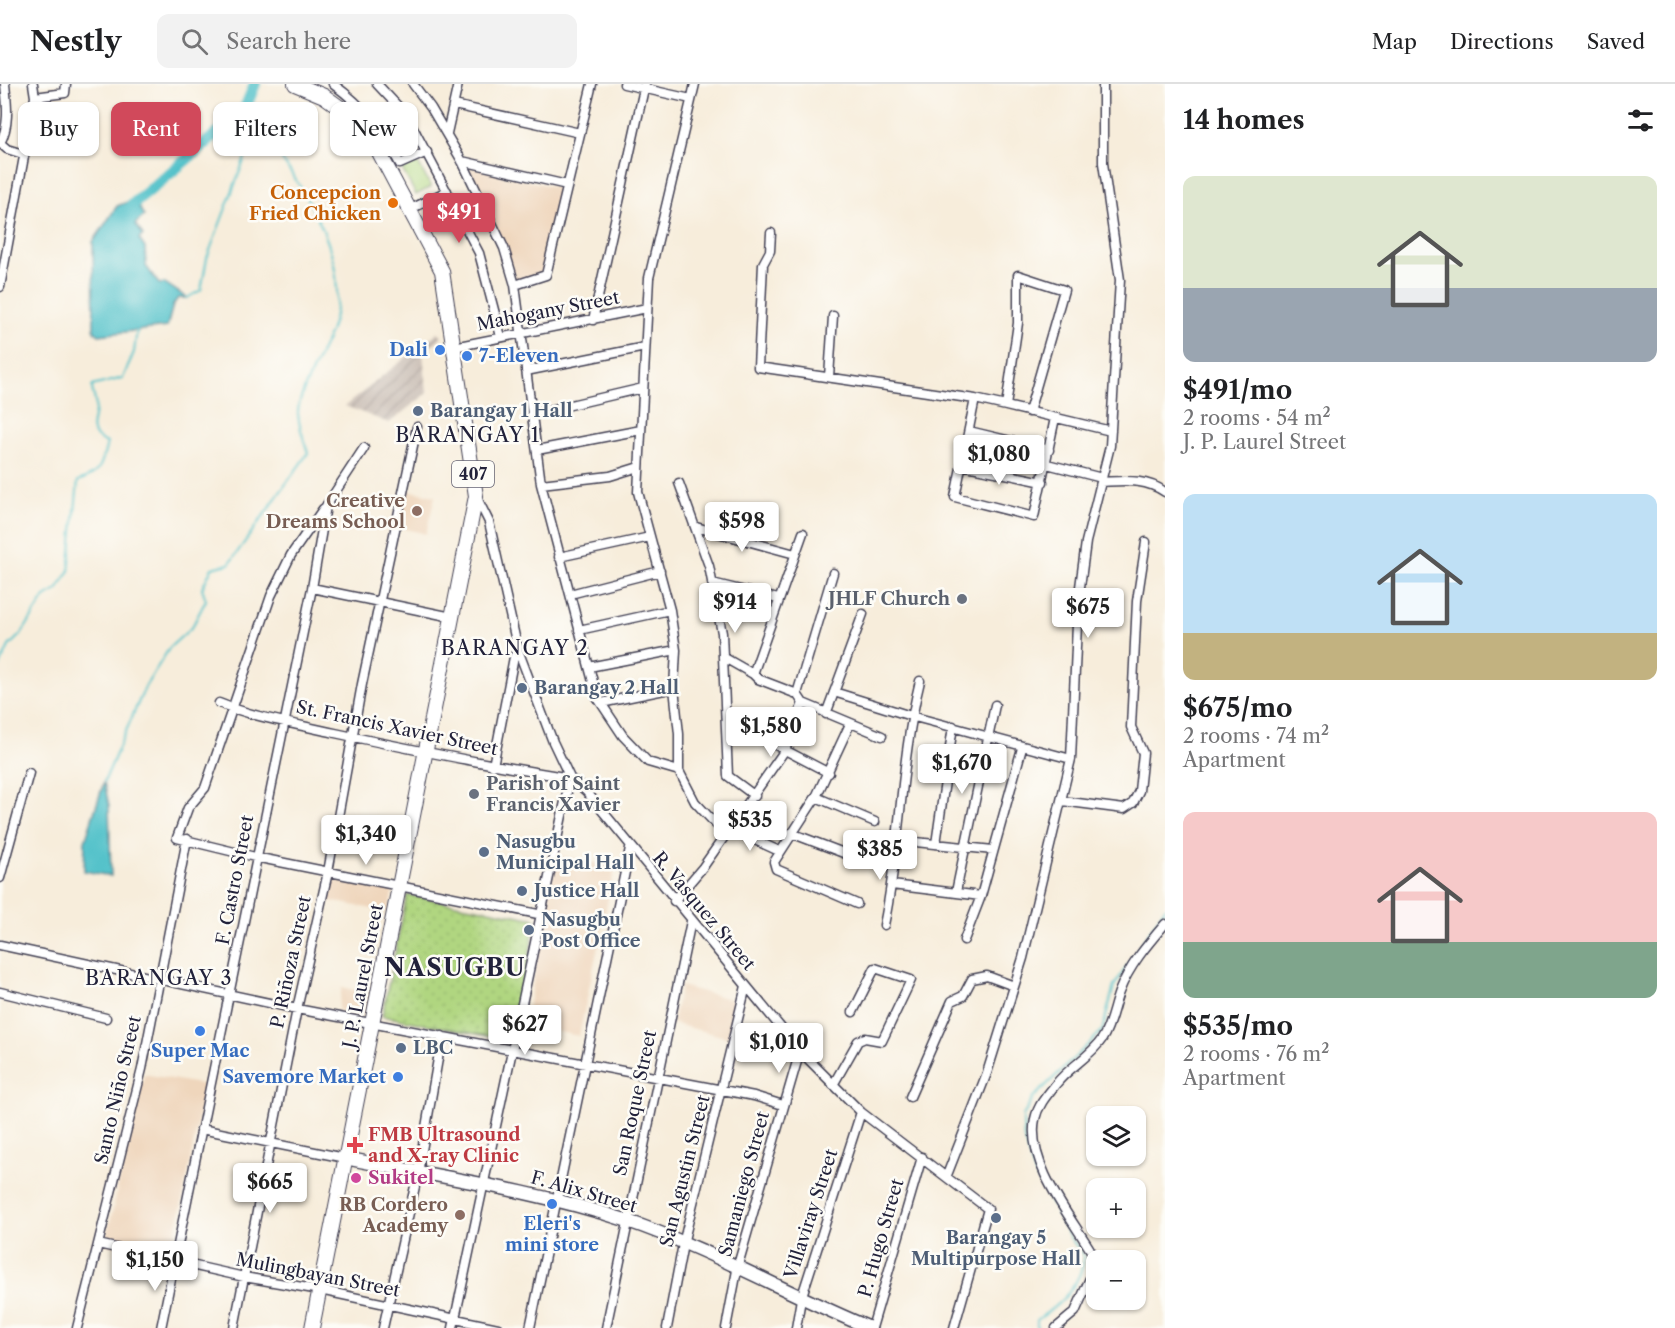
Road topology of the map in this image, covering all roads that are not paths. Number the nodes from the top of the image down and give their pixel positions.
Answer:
1 (5, 84) edge
2 (33, 84) edge
3 (66, 84) edge
4 (295, 84) edge
5 (333, 84) edge
6 (377, 84) edge
7 (413, 84) edge
8 (458, 84) edge
9 (592, 84) edge
10 (624, 84) edge
11 (695, 84) edge
12 (1103, 84) edge
13 (645, 86) edge
14 (35, 97) junction
15 (691, 99) junction
16 (34, 102) edge
17 (454, 105) junction
18 (447, 133) junction
19 (580, 134) junction
20 (0, 143) edge
21 (18, 152) edge
22 (427, 152) junction
23 (23, 156) edge
24 (462, 161) junction
25 (567, 185) junction
26 (447, 190) junction
27 (411, 209) junction
28 (771, 233) dead end
29 (515, 285) junction
30 (0, 287) edge
31 (647, 308) junction
32 (833, 316) dead end
33 (593, 320) junction
34 (500, 333) dead end
35 (520, 334) junction
36 (454, 347) junction
37 (645, 347) junction
38 (526, 371) junction
39 (829, 377) junction
40 (643, 388) junction
41 (975, 399) junction
42 (1006, 406) junction
43 (1029, 412) junction
44 (532, 414) junction
45 (1055, 418) junction
46 (417, 427) dead end
47 (641, 430) junction
48 (969, 431) junction
49 (1111, 431) junction
50 (364, 448) dead end
51 (537, 450) junction
52 (1049, 450) junction
53 (1047, 464) junction
54 (962, 465) junction
55 (639, 467) junction
56 (1102, 480) junction
57 (1042, 482) junction
58 (680, 483) dead end
59 (541, 484) junction
60 (1165, 492) edge
61 (476, 496) junction
62 (326, 506) junction
63 (696, 527) junction
64 (803, 533) dead end
65 (650, 537) junction
66 (1146, 542) dead end
67 (795, 554) junction
68 (560, 557) junction
69 (660, 571) junction
70 (833, 573) dead end
71 (712, 583) junction
72 (312, 588) junction
73 (570, 594) junction
74 (778, 599) junction
75 (382, 602) junction
76 (670, 610) junction
77 (863, 614) dead end
78 (452, 617) junction
79 (579, 630) junction
80 (518, 650) junction
81 (676, 650) junction
82 (723, 657) junction
83 (589, 667) junction
84 (753, 674) junction
85 (920, 681) dead end
86 (674, 688) junction
87 (834, 692) junction
88 (797, 694) junction
89 (219, 703) dead end
90 (601, 703) junction
91 (803, 703) junction
92 (995, 705) dead end
93 (233, 709) junction
94 (826, 714) junction
95 (911, 716) junction
96 (726, 720) junction
97 (283, 721) junction
98 (850, 724) junction
99 (953, 726) junction
100 (882, 736) dead end
101 (353, 737) junction
102 (987, 738) junction
103 (1022, 748) junction
104 (785, 750) junction
105 (426, 752) junction
106 (1071, 759) junction
107 (493, 766) junction
108 (679, 771) junction
109 (29, 773) dead end
110 (829, 773) junction
111 (570, 778) junction
112 (755, 796) junction
113 (816, 797) junction
114 (1062, 801) junction
115 (875, 822) dead end
116 (729, 832) junction
117 (791, 833) junction
118 (187, 839) junction
119 (896, 840) junction
120 (936, 844) junction
121 (630, 848) junction
122 (966, 848) junction
123 (993, 850) junction
124 (779, 851) junction
125 (255, 856) junction
126 (862, 860) dead end
127 (328, 872) junction
128 (0, 878) edge
129 (399, 885) junction
130 (892, 885) junction
131 (956, 892) junction
132 (981, 896) junction
133 (675, 901) junction
134 (857, 904) dead end
135 (543, 915) junction
136 (691, 921) junction
137 (1165, 924) edge
138 (884, 925) dead end
139 (964, 940) dead end
140 (0, 945) edge
141 (160, 980) junction
142 (746, 986) junction
143 (1014, 986) junction
144 (0, 992) edge
145 (230, 994) junction
146 (297, 1009) junction
147 (853, 1012) dead end
148 (106, 1018) dead end
149 (372, 1023) junction
150 (442, 1036) junction
151 (513, 1050) junction
152 (800, 1051) junction
153 (585, 1065) junction
154 (656, 1077) junction
155 (833, 1085) junction
156 (721, 1091) junction
157 (910, 1097) dead end
158 (783, 1105) junction
159 (861, 1112) junction
160 (201, 1129) junction
161 (270, 1145) junction
162 (922, 1157) junction
163 (345, 1158) junction
164 (418, 1173) junction
165 (947, 1175) junction
166 (485, 1185) junction
167 (557, 1199) junction
168 (627, 1221) junction
169 (98, 1244) junction
170 (683, 1244) junction
171 (176, 1262) junction
172 (738, 1265) junction
173 (244, 1277) junction
174 (320, 1290) junction
175 (801, 1299) junction
176 (388, 1305) junction
177 (454, 1324) edge
178 (77, 1328) edge
179 (161, 1328) edge
180 (234, 1328) edge
181 (312, 1328) edge
182 (383, 1328) edge
183 (498, 1328) edge
184 (530, 1328) edge
185 (606, 1328) edge
186 (667, 1328) edge
187 (726, 1328) edge
188 (796, 1328) edge
189 (871, 1328) edge
190 (954, 1328) edge
191 (1056, 1328) edge

1 - 20 street
2 - 14 street
3 - 14 street
4 - 27 main road, J. P. Laurel Street / 407
5 - 22 street
6 - 22 street
7 - 18 street
8 - 17 street
9 - 19 street
10 - 13 street
11 - 15 street
12 - 49 street
13 - 15 street
13 - 33 street
14 - 16 street
15 - 31 street
17 - 18 street
17 - 19 street
18 - 24 street
19 - 25 street
20 - 21 street
22 - 26 street
23 - 30 street
24 - 25 street
24 - 29 street
25 - 29 street
26 - 27 street
26 - 34 street
27 - 36 main road, J. P. Laurel Street / 407
28 - 39 street
29 - 35 street
31 - 33 street, Mahogany Street
31 - 37 street
32 - 39 street
33 - 35 street, Mahogany Street
35 - 36 street, Mahogany Street
35 - 38 street
36 - 61 main road, J. P. Laurel Street / 407
37 - 38 street
37 - 40 street
38 - 44 street
39 - 41 street
40 - 44 street
40 - 47 street
41 - 42 street
41 - 48 street
42 - 43 street
42 - 43 street
43 - 45 street
44 - 51 street
45 - 49 street
45 - 52 street
46 - 75 street, P. Riñoza Street
47 - 51 street
47 - 55 street
48 - 52 street
48 - 54 street
49 - 56 street
50 - 62 street, F. Castro Street
51 - 59 street
52 - 53 street
53 - 56 street
53 - 57 street
54 - 57 street
54 - 57 street
55 - 59 street
55 - 65 street
56 - 60 street
56 - 106 street
58 - 63 street
59 - 68 street
61 - 78 main road, J. P. Laurel Street / 407
61 - 80 street, R. Vasquez Street
62 - 72 street, F. Castro Street
62 - 93 street, Santo Niño Street
63 - 67 street
63 - 71 street
64 - 67 street
65 - 68 street
65 - 69 street
66 - 114 street
67 - 74 street
68 - 73 street
69 - 73 street
69 - 76 street
70 - 88 street
71 - 74 street
71 - 82 street
72 - 75 street
72 - 97 street, F. Castro Street
73 - 79 street
74 - 84 street
75 - 78 street
75 - 101 street, P. Riñoza Street
76 - 79 street
76 - 81 street
77 - 87 street
78 - 105 main road, J. P. Laurel Street / 407
79 - 83 street
80 - 107 street
80 - 111 street, R. Vasquez Street
81 - 83 street
81 - 86 street
82 - 84 street
82 - 96 street
83 - 90 street
84 - 88 street
85 - 95 street
86 - 90 street
86 - 108 street
87 - 94 street
87 - 95 street
88 - 91 street
89 - 93 street, St. Francis Xavier Street
90 - 108 street
91 - 94 street
91 - 104 street
92 - 102 street
93 - 97 street, St. Francis Xavier Street
93 - 118 street, Santo Niño Street
94 - 98 street
95 - 99 street
95 - 119 street
96 - 104 street
96 - 112 street
97 - 101 street, St. Francis Xavier Street
97 - 125 street, F. Castro Street
98 - 100 street
98 - 110 street
99 - 102 street
99 - 120 street
101 - 105 street, St. Francis Xavier Street
101 - 127 street, P. Riñoza Street
102 - 103 street
102 - 122 street
103 - 106 street
103 - 123 street
104 - 110 street
104 - 112 street
105 - 107 street, St. Francis Xavier Street
105 - 129 main road, J. P. Laurel Street / 407
106 - 114 street
107 - 111 street, St. Francis Xavier Street
108 - 116 street
109 - 128 street
110 - 113 street
111 - 121 street, R. Vasquez Street
111 - 135 street
112 - 116 street
113 - 115 street
113 - 117 street
114 - 143 street
116 - 124 street
116 - 133 street
117 - 124 street
117 - 126 street
118 - 125 street
118 - 141 street, Santo Niño Street
119 - 120 street
119 - 130 street
120 - 122 street
121 - 133 street, R. Vasquez Street
121 - 153 street
122 - 123 street
122 - 131 street
123 - 132 street
124 - 134 street
125 - 127 street
125 - 145 street, F. Castro Street
127 - 129 street
127 - 146 street, P. Riñoza Street
129 - 135 street
129 - 149 main road, J. P. Laurel Street / 407
130 - 131 street
130 - 138 street
131 - 132 street
132 - 139 street
133 - 136 street, R. Vasquez Street
135 - 151 street
136 - 142 street, R. Vasquez Street
136 - 154 street, San Roque Street
137 - 191 street
140 - 141 street
141 - 145 street
141 - 169 street, Santo Niño Street
142 - 152 street, R. Vasquez Street
142 - 156 street, San Agustin Street
143 - 157 street
143 - 165 street
144 - 148 street
145 - 146 street
145 - 160 street, F. Castro Street
146 - 149 street
146 - 161 street, P. Riñoza Street
147 - 155 street
149 - 150 street
149 - 163 main road, J. P. Laurel Street / 407
150 - 151 street
150 - 164 street
151 - 153 street
151 - 166 street
152 - 155 street, R. Vasquez Street
152 - 158 street, Samaniego Street
153 - 154 street
153 - 167 street
154 - 156 street
154 - 168 street, San Roque Street
155 - 159 street, R. Vasquez Street
156 - 158 street
156 - 170 street, San Agustin Street
158 - 172 street, Samaniego Street
159 - 162 street, R. Vasquez Street
159 - 175 street, Villaviray Street
160 - 161 street, F. Alix Street
160 - 171 street, F. Castro Street
161 - 163 street, F. Alix Street
161 - 173 street, P. Riñoza Street
162 - 165 street, R. Vasquez Street
162 - 189 street, P. Hugo Street
163 - 164 main road, F. Alix Street
163 - 174 main road, J. P. Laurel Street / 407
164 - 166 main road, F. Alix Street
164 - 176 street
165 - 190 street, R. Vasquez Street
166 - 167 main road, F. Alix Street
166 - 177 street
167 - 168 main road, F. Alix Street
167 - 184 street
168 - 170 main road, F. Alix Street
168 - 185 street, San Roque Street
169 - 171 street, Mulingbayan Street
169 - 178 street, Santo Niño Street
170 - 172 main road, F. Alix Street
170 - 186 street, San Agustin Street
171 - 173 street, Mulingbayan Street
171 - 179 street, F. Castro Street
172 - 175 main road, F. Alix Street
172 - 187 street, Samaniego Street
173 - 174 street, Mulingbayan Street
173 - 180 street, P. Riñoza Street
174 - 176 street, Mulingbayan Street
174 - 181 main road, J. P. Laurel Street / 407
175 - 188 street, Villaviray Street
175 - 189 main road, F. Alix Street
176 - 177 street, Mulingbayan Street
176 - 182 street
177 - 183 street, Mulingbayan Street

